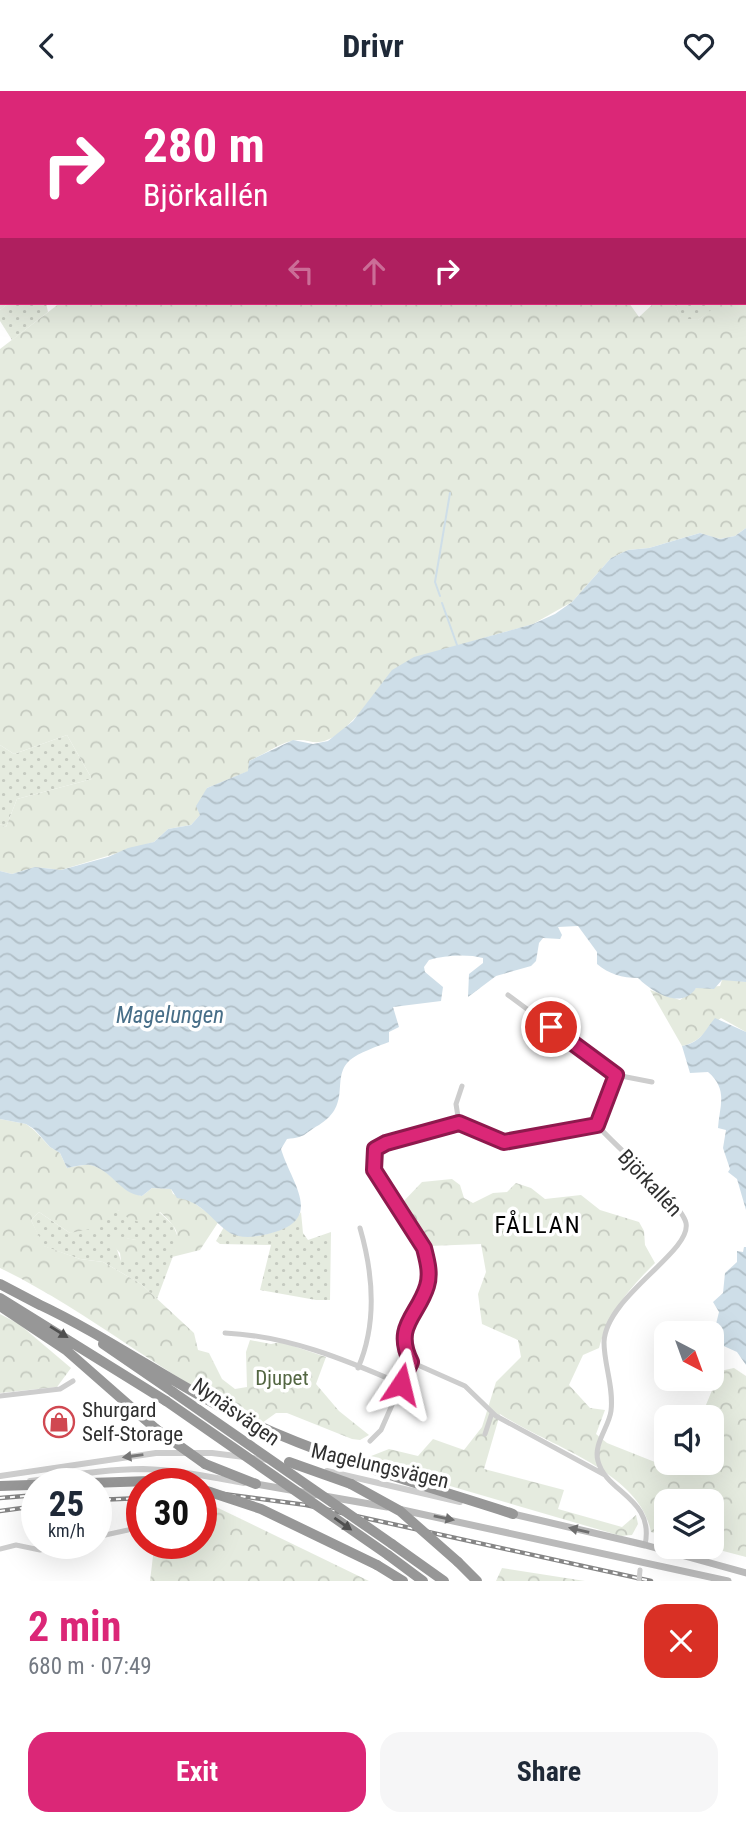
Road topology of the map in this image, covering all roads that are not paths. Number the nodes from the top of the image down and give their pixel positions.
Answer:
1 (508, 995) dead end
2 (616, 1075) junction
3 (652, 1082) dead end
4 (463, 1086) dead end
5 (459, 1123) junction
6 (597, 1125) junction
7 (360, 1229) dead end
8 (0, 1284) edge
9 (0, 1297) edge
10 (0, 1306) edge
11 (225, 1333) dead end
12 (411, 1362) junction
13 (358, 1368) junction
14 (73, 1381) dead end
15 (401, 1384) junction
16 (176, 1387) junction
17 (0, 1396) edge
18 (492, 1413) junction
19 (485, 1434) dead end
20 (370, 1441) dead end
21 (289, 1462) junction
22 (0, 1475) edge
23 (605, 1475) junction
24 (126, 1482) edge
25 (256, 1484) junction
26 (0, 1485) edge
27 (217, 1494) edge
28 (513, 1514) junction
29 (645, 1545) junction
30 (21, 1546) edge
31 (0, 1549) edge
32 (642, 1560) junction
33 (746, 1573) edge
34 (403, 1581) edge
35 (423, 1581) edge
36 (444, 1581) edge
37 (477, 1581) edge
38 (639, 1581) edge
39 (728, 1581) edge

1 - 2 street
2 - 3 street
2 - 6 street
4 - 5 street
5 - 6 street
5 - 12 street
6 - 23 street, Björkallén
7 - 13 street
8 - 16 highway, Nynäsvägen
9 -> 35 highway, Nynäsvägen, bridge
10 - 25 highway, bridge
11 - 13 street
12 - 15 street
12 - 18 street
13 - 15 street
14 - 17 street
15 - 20 street
16 - 28 highway
16 - 36 highway, Nynäsvägen, bridge
18 - 19 street
18 - 23 street
21 -> 22 street, Magelungsvägen
21 - 28 street, Magelungsvägen
21 - 37 highway, bridge
23 - 29 street
24 - 26 highway
25 - 26 street, Magelungsvägen
25 -> 32 main road, Magelungsvägen
27 - 34 highway, bridge
29 -> 28 main road, Magelungsvägen
29 - 32 main road
29 - 33 main road, Magelungsvägen
30 - 31 street
32 - 38 street, bridge
32 - 39 main road, Magelungsvägen

